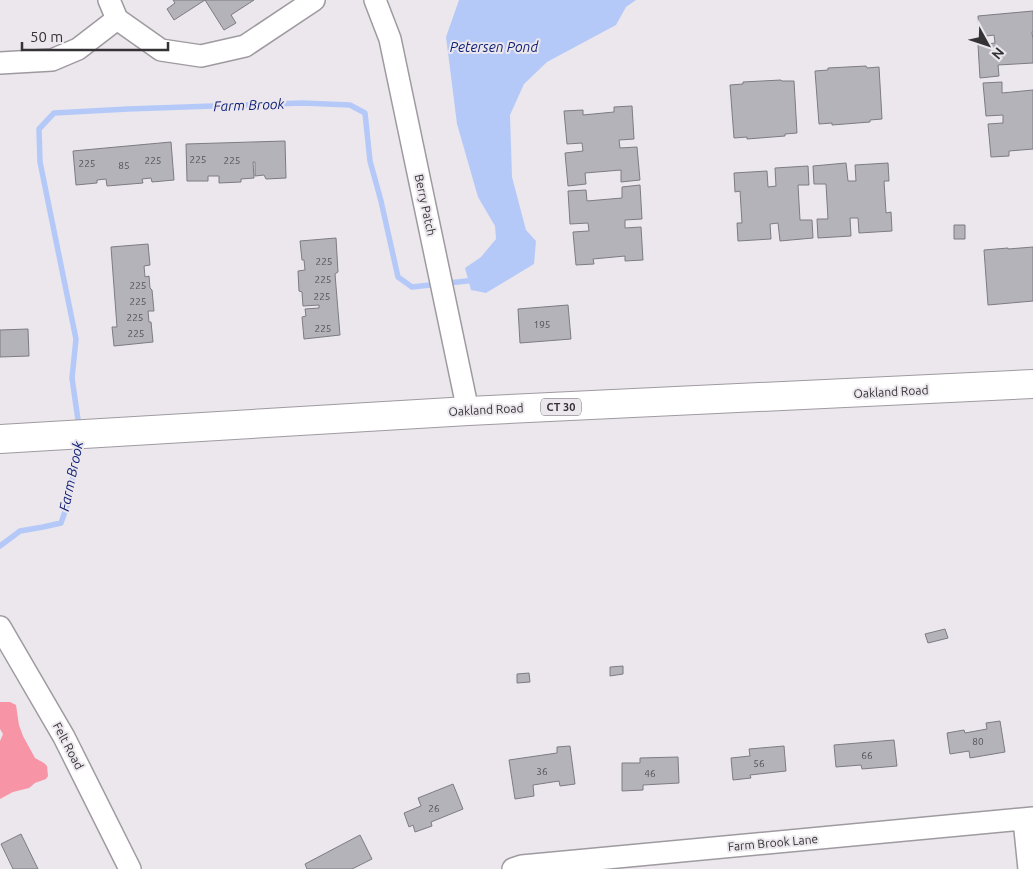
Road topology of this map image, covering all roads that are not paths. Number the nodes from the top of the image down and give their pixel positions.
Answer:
1 (314, 0) edge
2 (375, 0) edge
3 (113, 9) edge
4 (0, 63) edge
5 (1033, 384) edge
6 (468, 411) junction
7 (0, 439) edge
8 (0, 627) edge
9 (1028, 819) edge
10 (130, 869) edge
11 (513, 869) edge
12 (1029, 869) edge

1 - 3 street
2 - 6 street, Berry Patch
3 - 4 street
5 - 6 main road, Oakland Road / CT 30
6 - 7 main road, Oakland Road / CT 30
8 - 10 street, Felt Road
9 - 11 street, Farm Brook Lane
9 - 12 street

